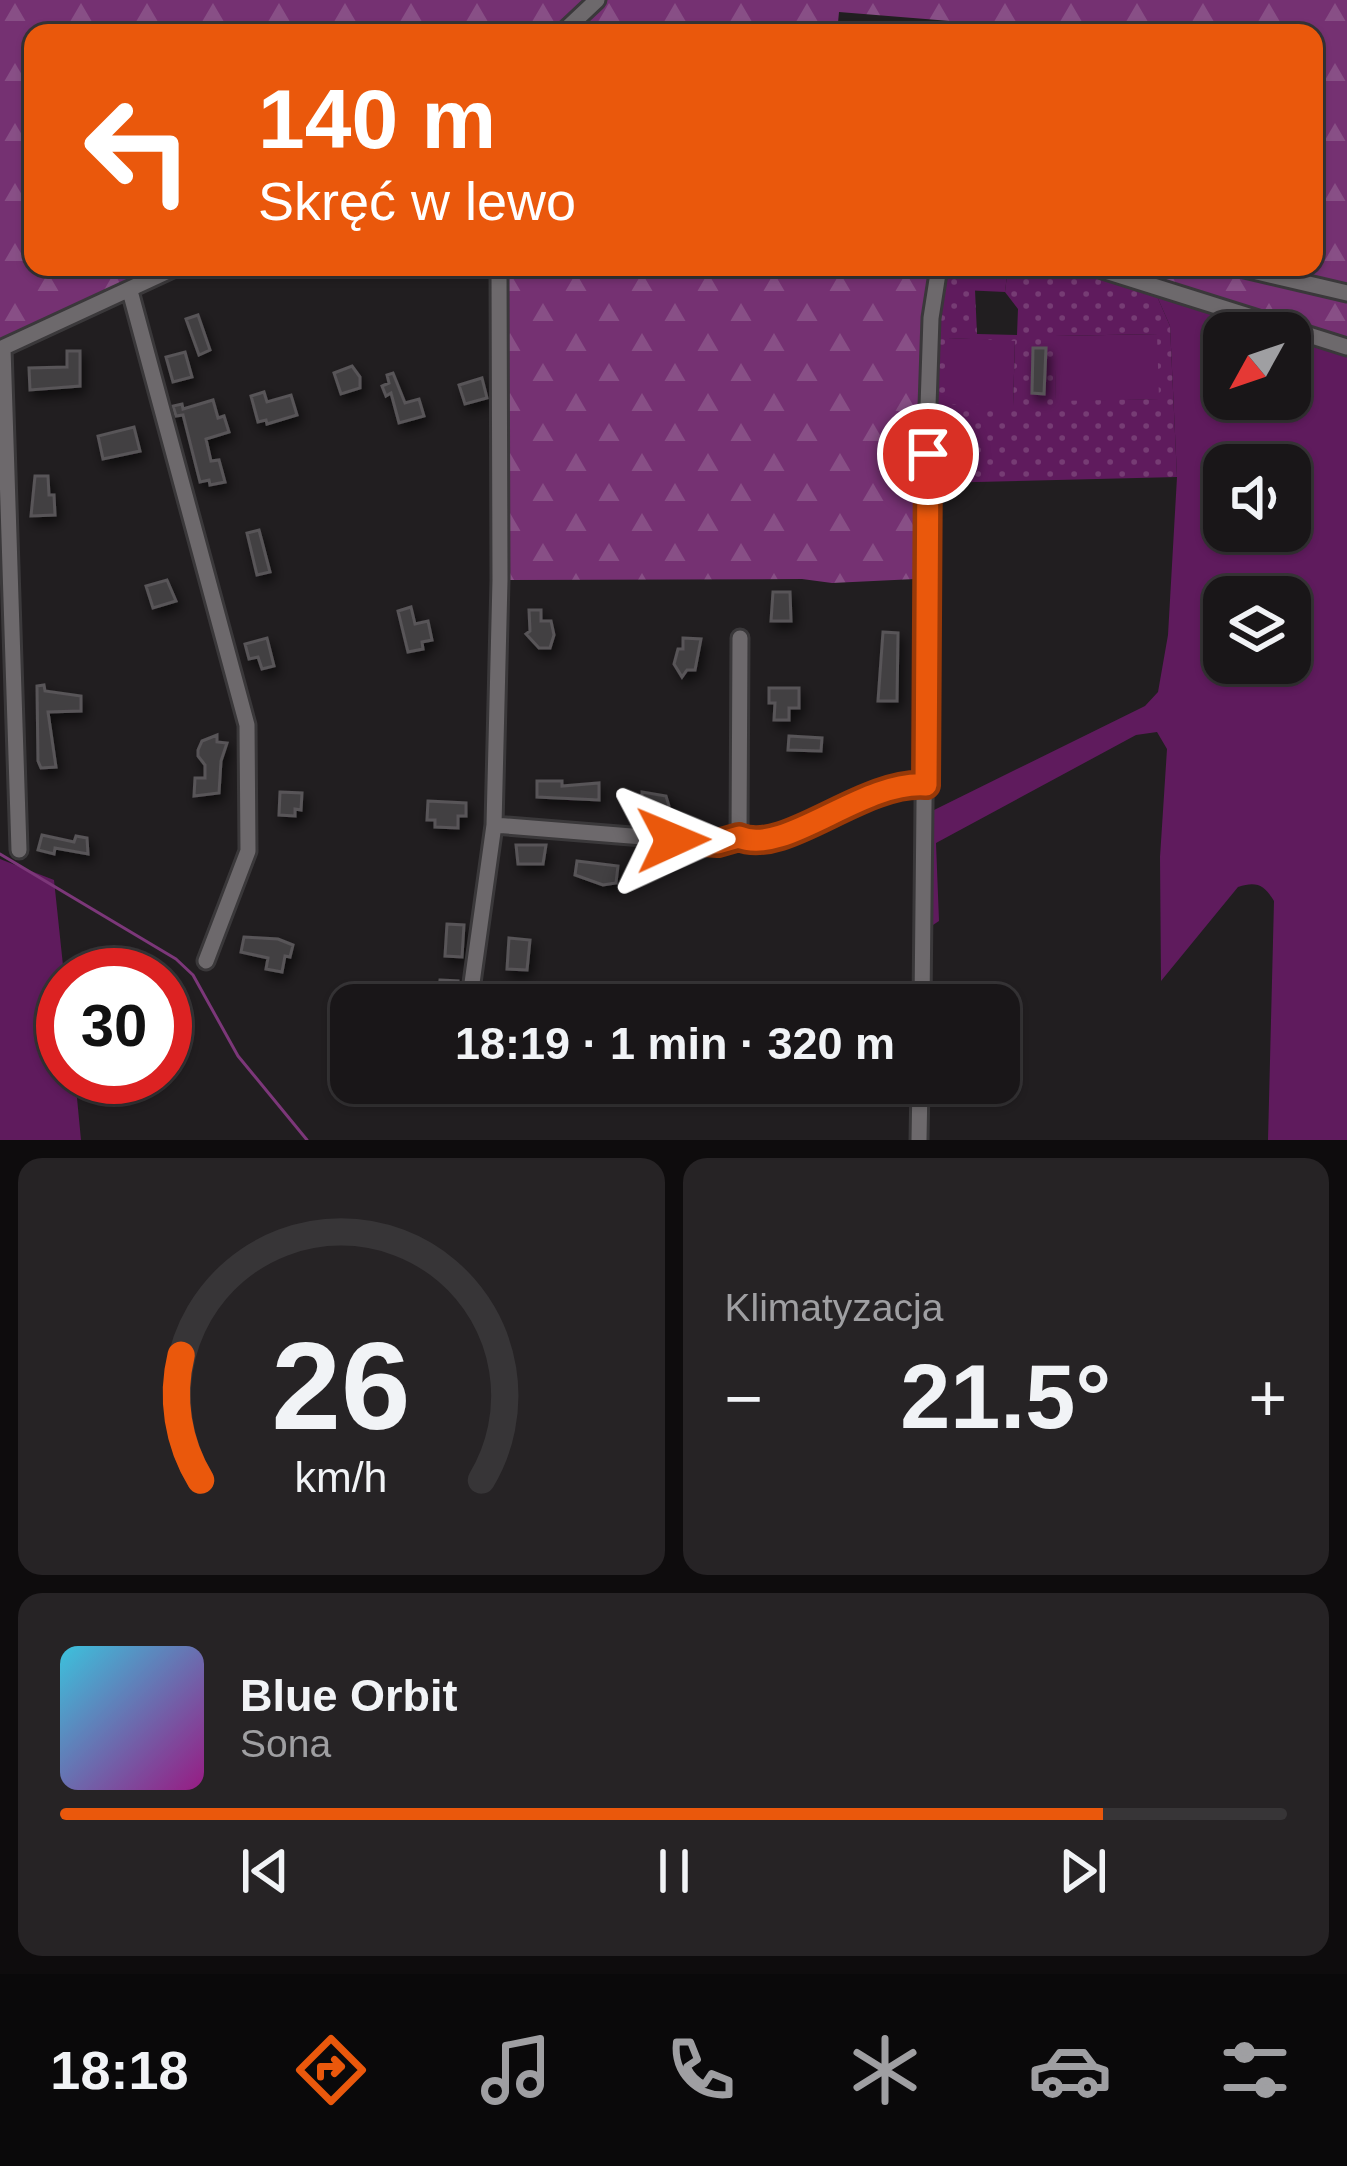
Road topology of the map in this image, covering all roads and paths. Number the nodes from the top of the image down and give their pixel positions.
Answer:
1 (597, 0) edge
2 (572, 24) edge
3 (159, 276) edge
4 (499, 276) edge
5 (938, 276) edge
6 (1122, 276) edge
7 (1274, 276) edge
8 (130, 291) junction
9 (1347, 293) edge
10 (1347, 347) edge
11 (2, 348) edge
12 (740, 638) dead end
13 (926, 785) junction
14 (494, 825) junction
15 (739, 837) junction
16 (19, 850) dead end
17 (206, 961) dead end
18 (472, 983) dead end
19 (922, 984) edge
20 (920, 1104) edge
21 (919, 1140) edge

1 - 2 street
3 - 8 street
4 - 14 street
5 - 13 street
6 - 10 street
7 - 9 street
8 - 11 street
8 - 17 street
11 - 16 street
12 - 15 street
13 - 15 street
13 - 19 street
14 - 15 street
14 - 18 street
20 - 21 street

